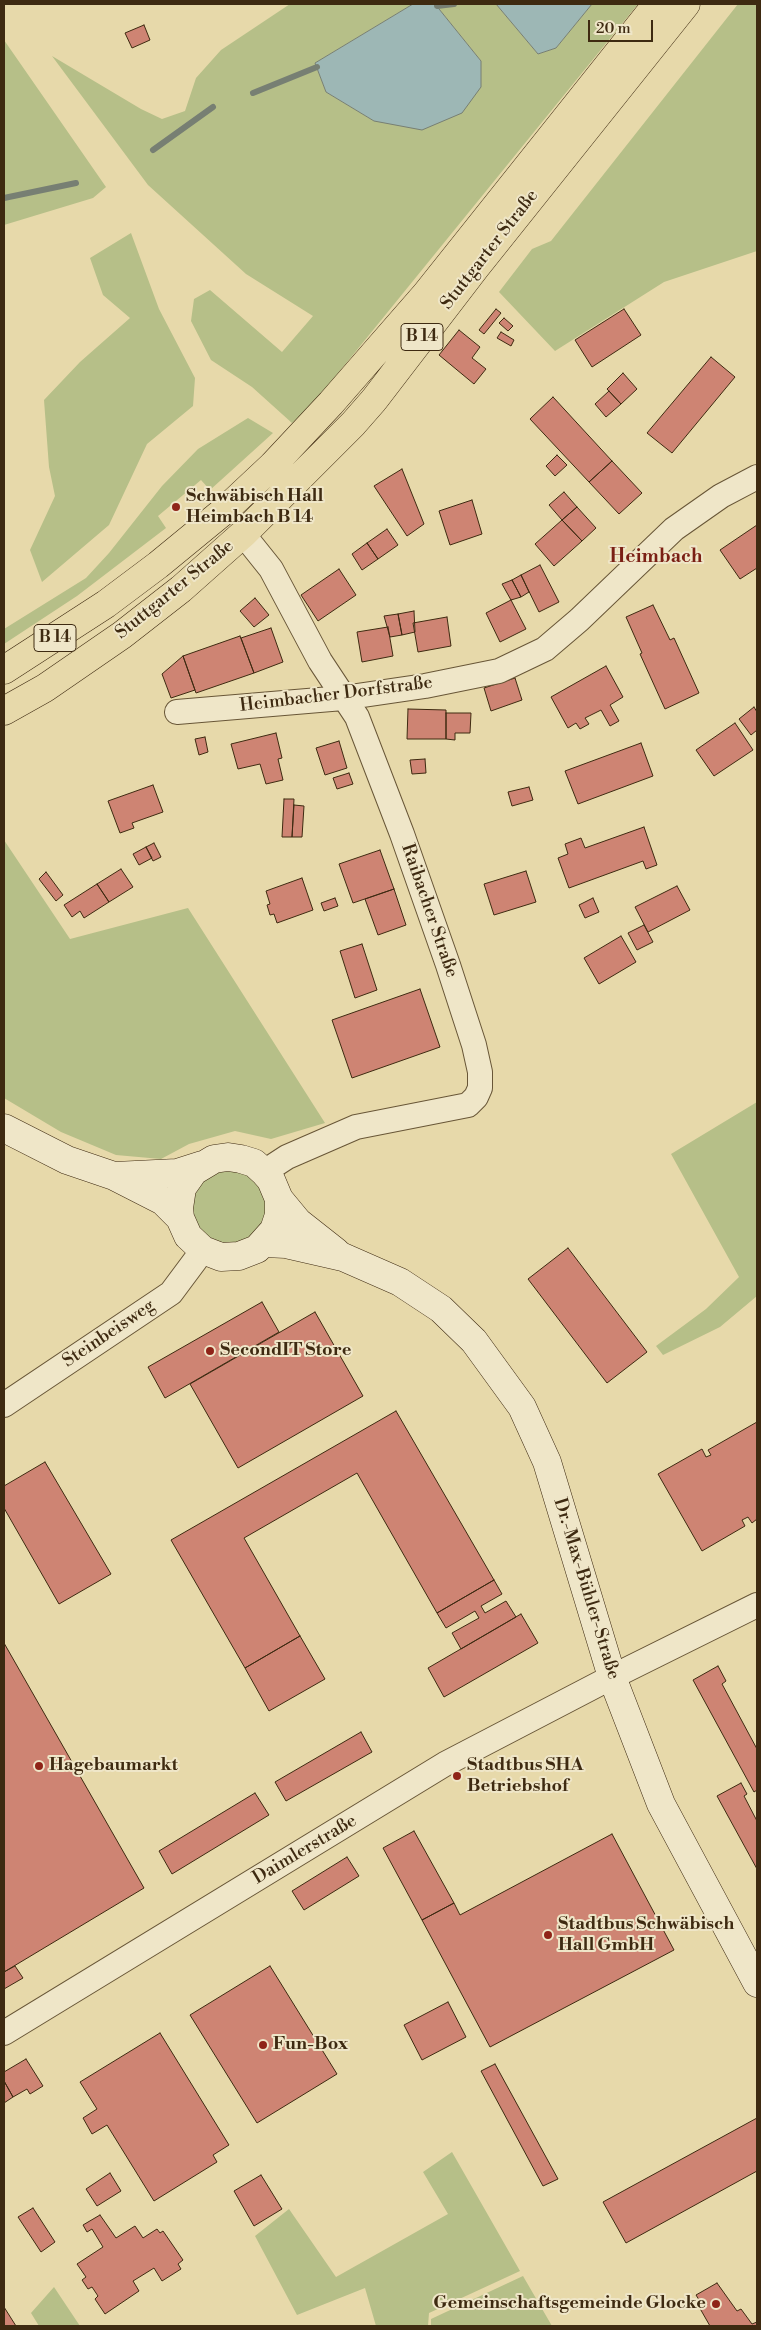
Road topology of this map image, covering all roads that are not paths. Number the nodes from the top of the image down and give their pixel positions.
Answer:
1 (658, 4) edge
2 (686, 4) edge
3 (757, 477) edge
4 (243, 534) junction
5 (4, 670) edge
6 (343, 698) junction
7 (4, 711) edge
8 (177, 712) dead end
9 (4, 1128) edge
10 (202, 1165) junction
11 (264, 1172) junction
12 (114, 1176) junction
13 (279, 1199) junction
14 (180, 1218) junction
15 (264, 1243) junction
16 (203, 1250) junction
17 (343, 1257) junction
18 (4, 1405) edge
19 (757, 1605) edge
20 (612, 1677) junction
21 (757, 1983) edge
22 (4, 2033) edge

1 - 5 main road, Stuttgarter Straße / B 14
2 - 4 main road, Stuttgarter Straße / B 14
3 - 6 street, Heimbacher Dorfstraße
4 - 6 street, Raibacher Straße
4 - 7 main road, Stuttgarter Straße / B 14
6 - 8 street, Heimbacher Dorfstraße
6 - 11 street, Raibacher Straße
9 - 12 street
10 - 11 street
10 - 12 street
10 - 14 street
11 - 13 street
12 - 14 street
13 - 15 street
13 - 17 street, Dr.-Max-Bühler-Straße
14 - 16 street
15 - 16 street
15 - 17 street, Dr.-Max-Bühler-Straße
16 - 18 street, Steinbeisweg
17 - 20 street, Dr.-Max-Bühler-Straße
19 - 20 street, Daimlerstraße
20 - 21 street, Dr.-Max-Bühler-Straße
20 - 22 street, Daimlerstraße

